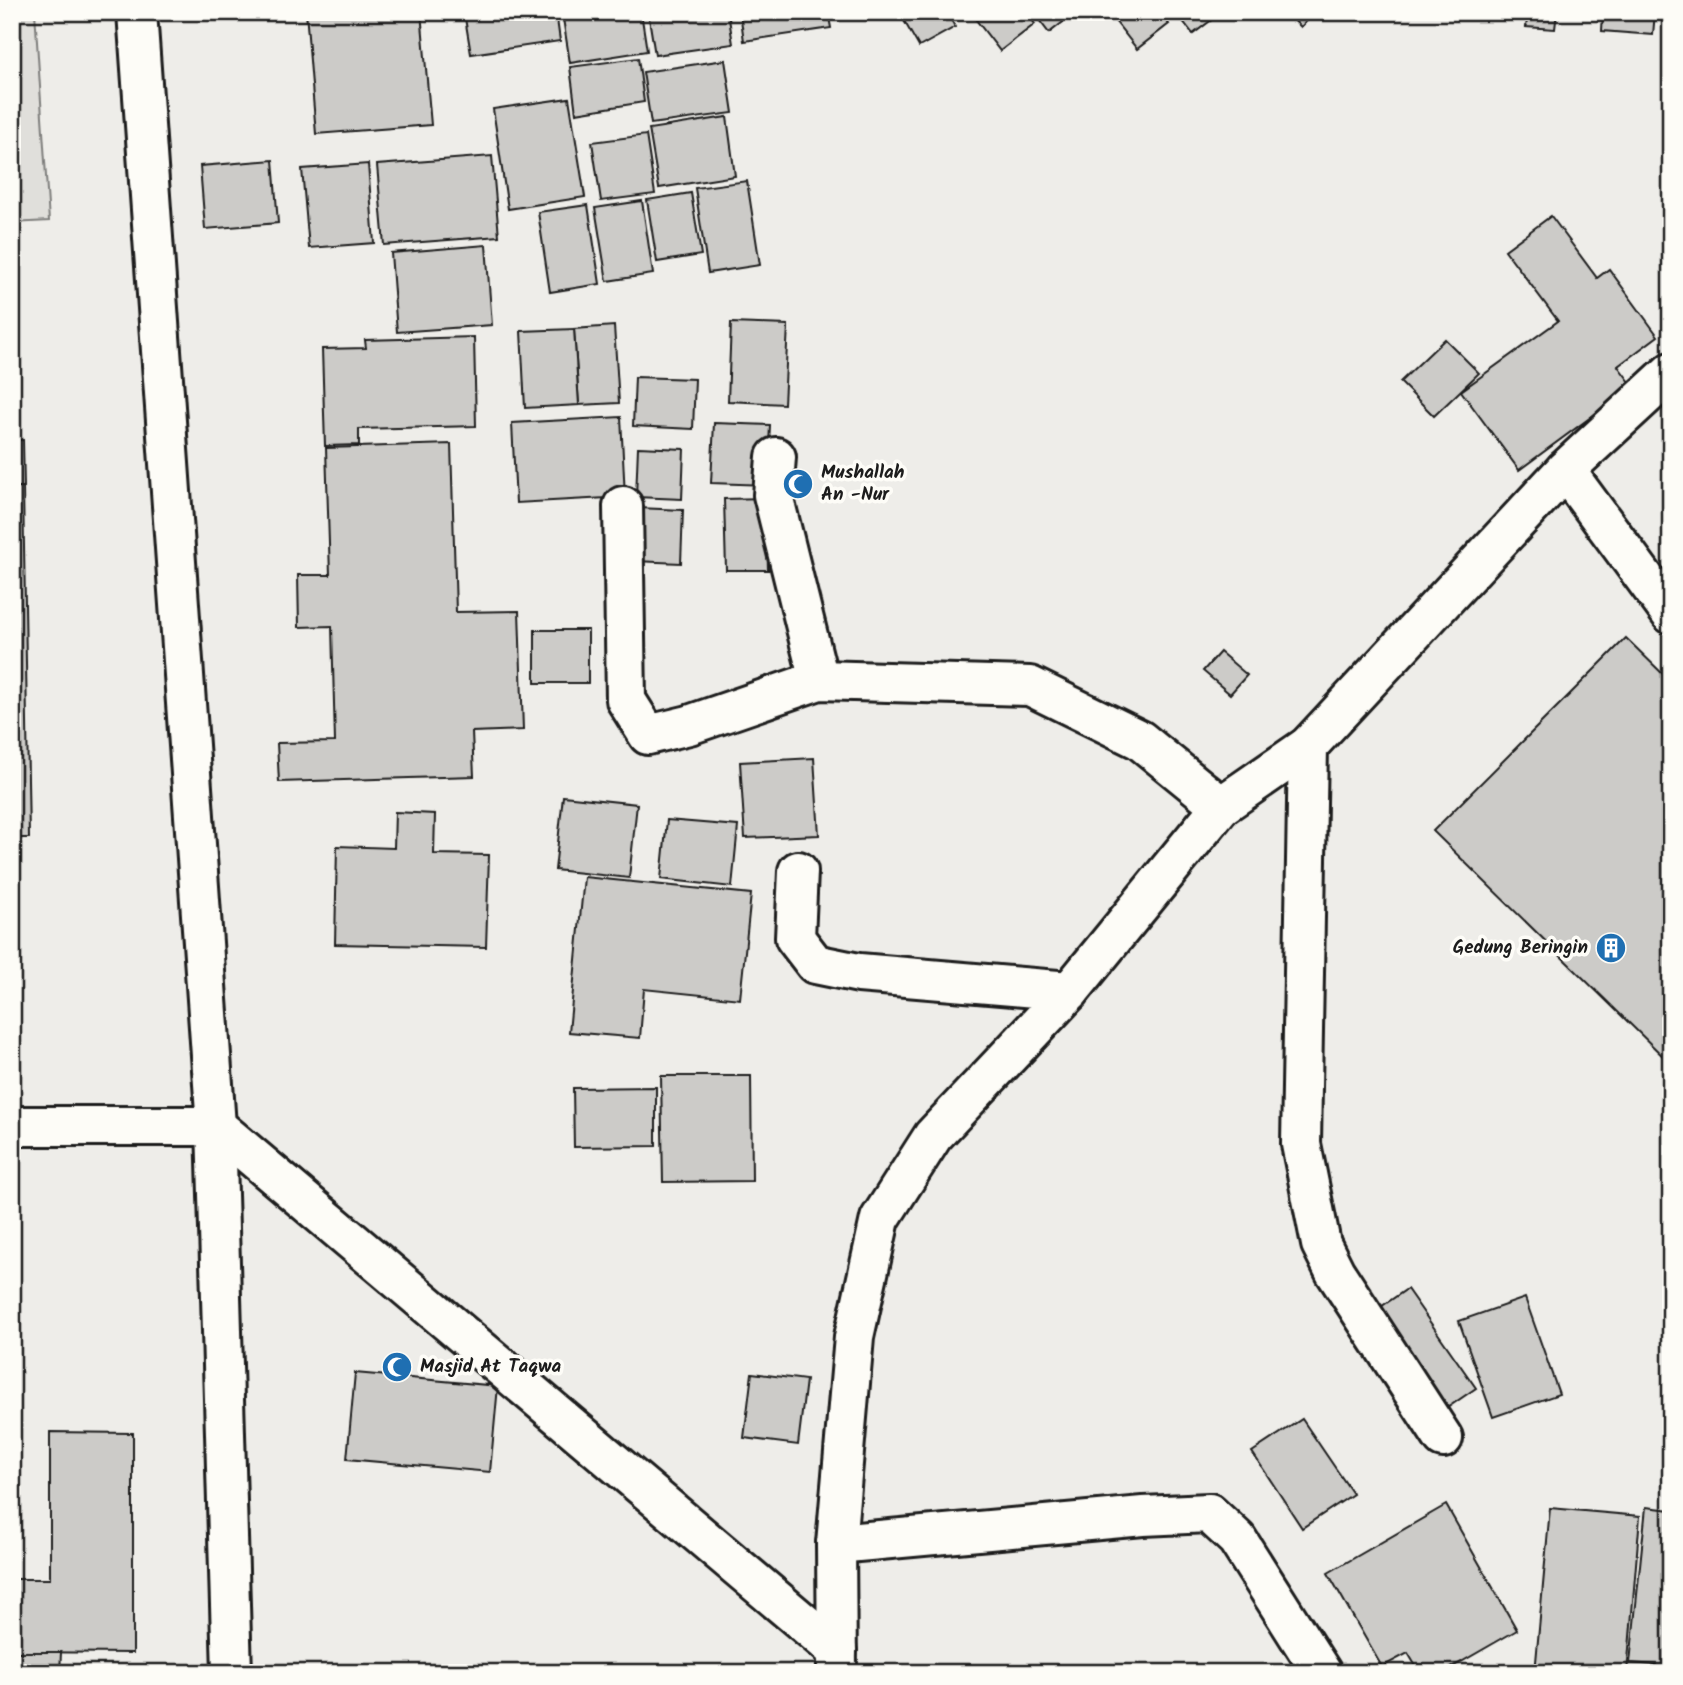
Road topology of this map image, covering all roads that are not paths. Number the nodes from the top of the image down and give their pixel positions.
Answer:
1 (137, 12) edge
2 (1671, 372) edge
3 (776, 457) dead end
4 (1565, 470) junction
5 (623, 506) dead end
6 (1671, 614) edge
7 (819, 680) junction
8 (1308, 746) junction
9 (1221, 806) junction
10 (797, 872) dead end
11 (1070, 991) junction
12 (12, 1126) edge
13 (216, 1126) junction
14 (1443, 1438) dead end
15 (836, 1544) junction
16 (837, 1662) edge
17 (232, 1673) edge
18 (1322, 1673) edge

1 - 13 street
2 - 4 street
3 - 7 street
4 - 6 street
4 - 8 street
5 - 7 street
7 - 9 street
8 - 9 street
8 - 14 street
9 - 11 street
10 - 11 street
11 - 15 street
12 - 13 street
13 - 16 street
13 - 17 street
15 - 16 street
15 - 18 street

